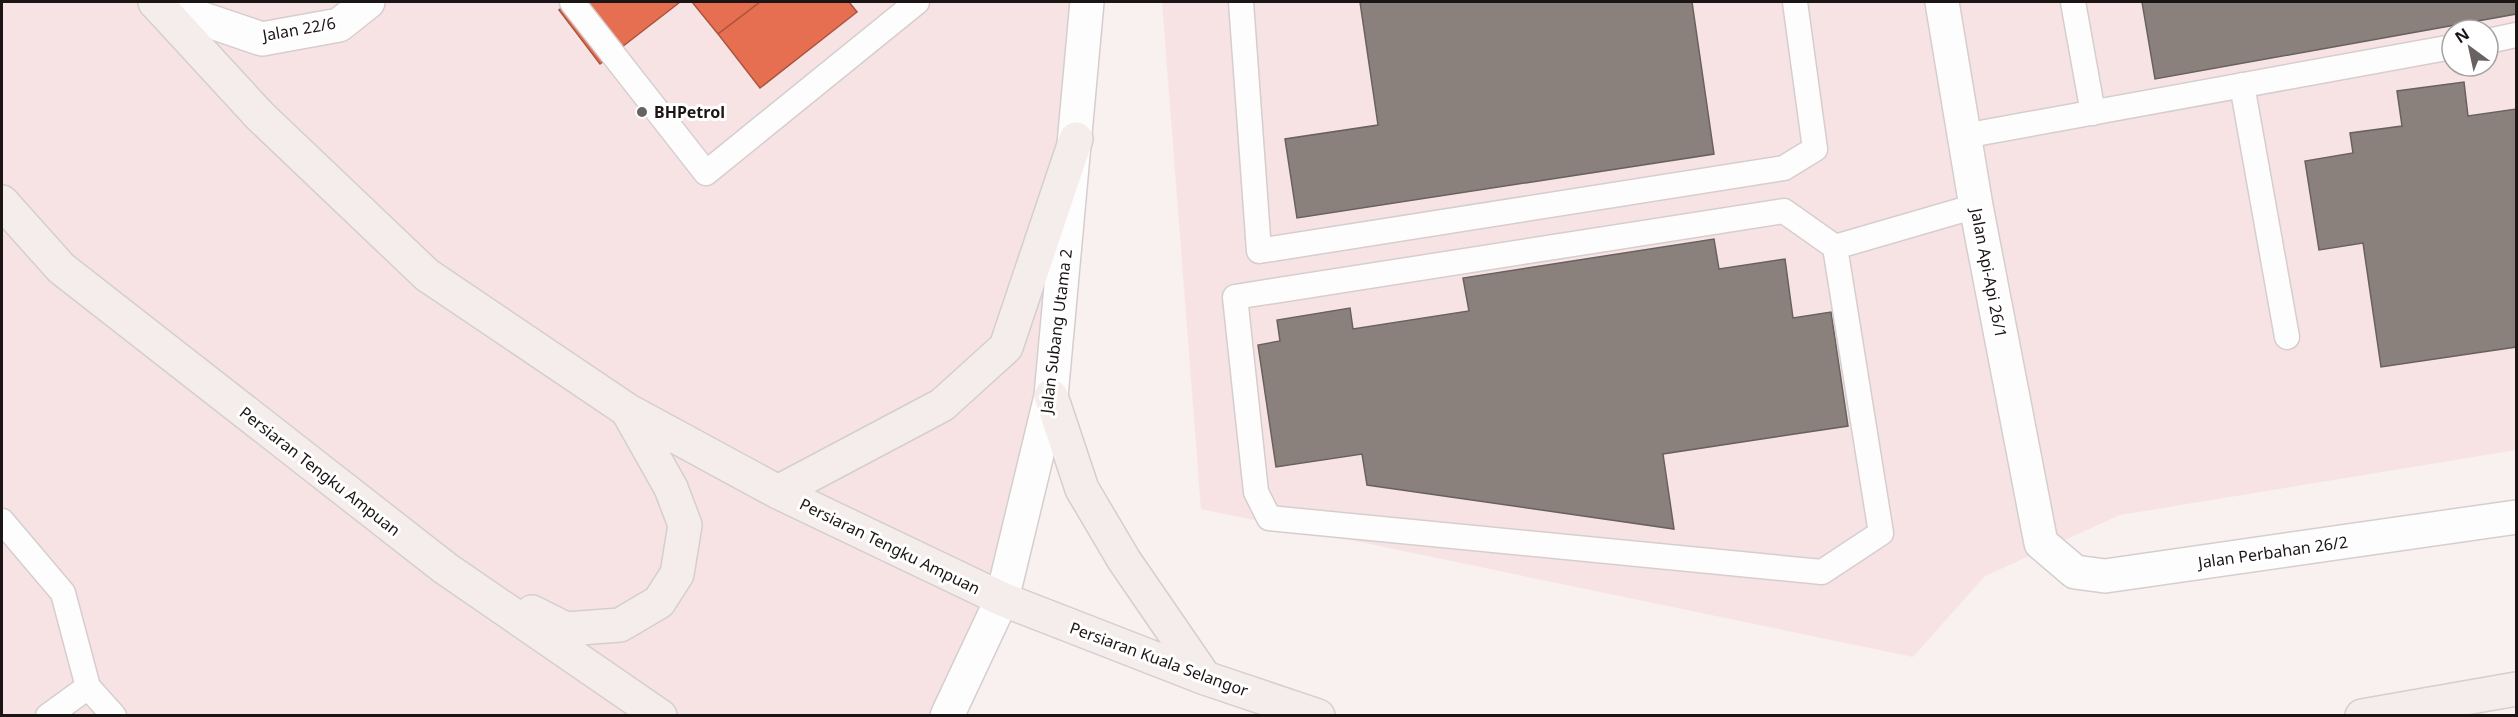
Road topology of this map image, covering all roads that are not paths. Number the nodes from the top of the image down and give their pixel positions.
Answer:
1 (155, 2) edge
2 (368, 2) edge
3 (572, 2) edge
4 (917, 2) edge
5 (1087, 2) edge
6 (1241, 2) edge
7 (1795, 2) edge
8 (1942, 2) edge
9 (2073, 2) edge
10 (2517, 35) edge
11 (2500, 39) edge
12 (2440, 49) edge
13 (2242, 85) junction
14 (2093, 112) junction
15 (1964, 136) junction
16 (1076, 139) junction
17 (2, 202) edge
18 (1976, 206) junction
19 (1834, 247) junction
20 (2287, 337) dead end
21 (1051, 396) junction
22 (627, 410) junction
23 (778, 492) junction
24 (2517, 517) edge
25 (2, 521) edge
26 (2041, 543) joint
27 (445, 568) junction
28 (1002, 599) junction
29 (1205, 678) junction
30 (88, 687) junction
31 (2517, 689) edge
32 (48, 716) edge
33 (114, 716) edge
34 (660, 716) edge
35 (947, 716) edge
36 (1318, 716) edge
37 (2362, 716) edge

1 - 2 street, Jalan 22/6
1 - 22 main road
3 - 4 lane
5 - 16 street, Jalan Subang Utama 2
6 - 7 lane
8 - 15 street, Jalan Api-Api 26/1
9 - 14 lane
10 - 11 lane
12 - 13 lane
13 - 14 lane
13 - 20 lane
14 - 15 lane
15 - 18 street, Jalan Api-Api 26/1
16 - 21 street, Jalan Subang Utama 2
16 - 23 main road
17 - 27 main road, Persiaran Tengku Ampuan
18 - 19 lane
18 - 26 street, Jalan Api-Api 26/1
19 - 19 lane
21 - 28 street, Jalan Subang Utama 2
21 - 29 main road
22 - 23 main road
22 - 27 main road
23 - 28 main road, Persiaran Tengku Ampuan
24 - 26 street, Jalan Perbahan 26/2
25 - 30 lane
27 - 34 main road, Persiaran Tengku Ampuan
28 - 29 main road, Persiaran Kuala Selangor
28 - 35 street, Jalan Subang Utama 2
29 - 36 main road, Persiaran Kuala Selangor
30 - 32 lane
30 - 33 lane
31 - 37 main road

